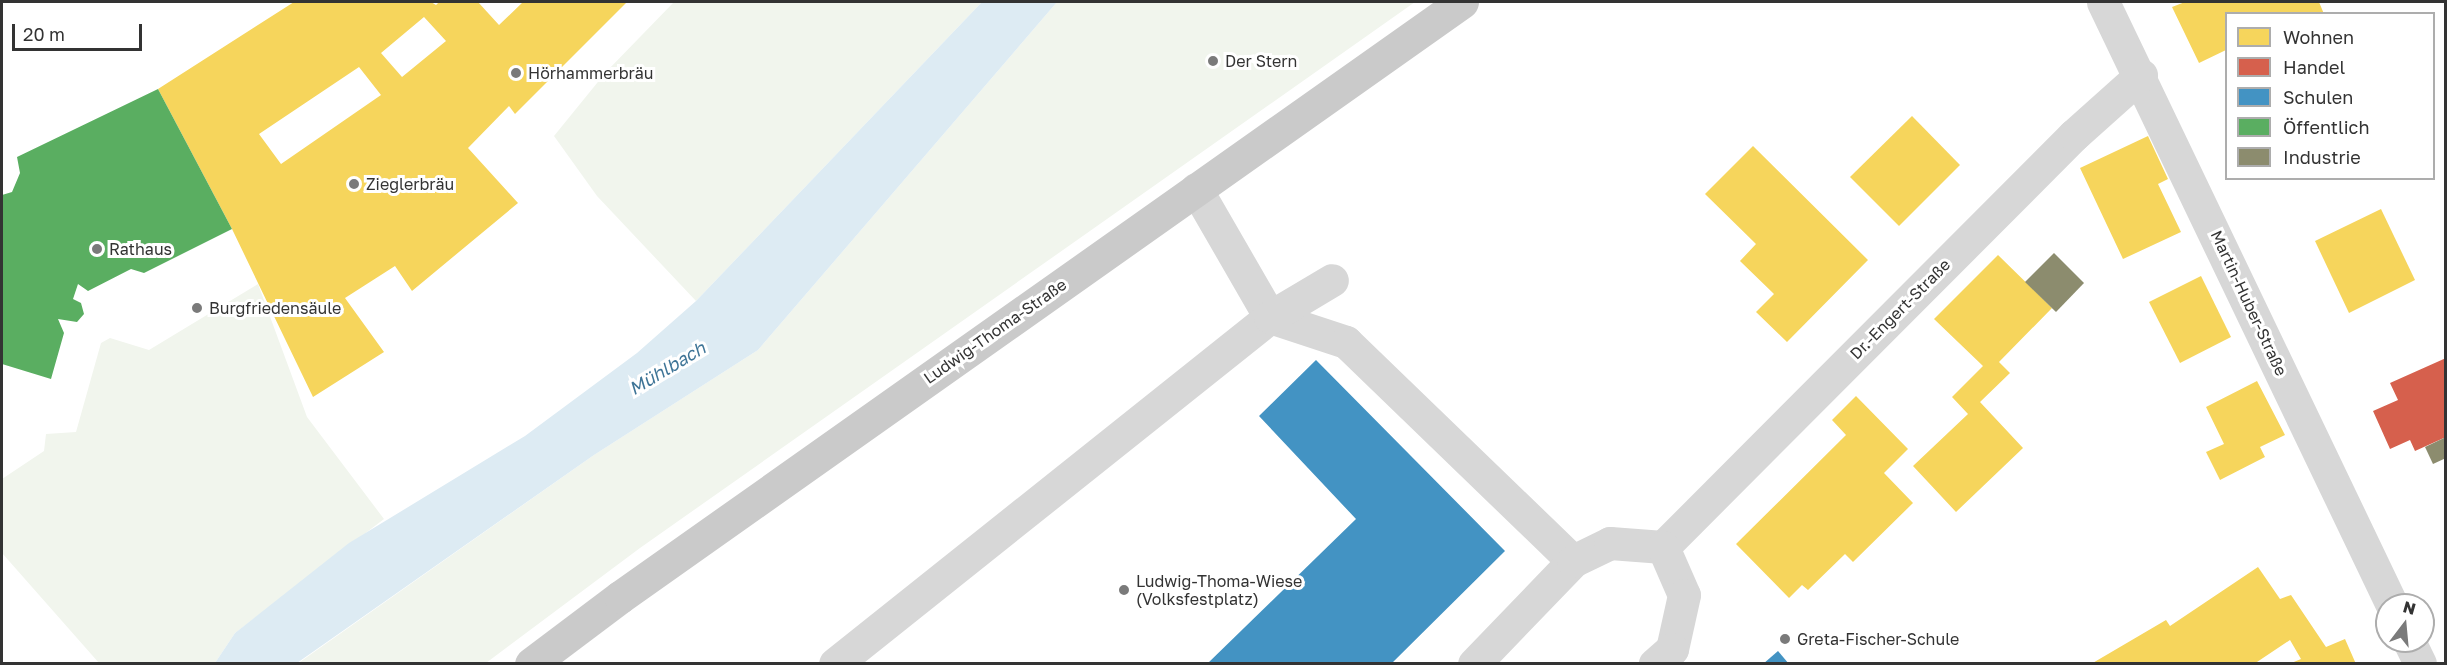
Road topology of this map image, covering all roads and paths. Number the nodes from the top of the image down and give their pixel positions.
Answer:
1 (1462, 2) edge
2 (2103, 2) edge
3 (2140, 75) junction
4 (1196, 189) junction
5 (1332, 280) dead end
6 (1270, 317) junction
7 (1663, 547) junction
8 (1573, 561) junction
9 (2386, 593) edge
10 (531, 663) edge
11 (835, 663) edge
12 (1474, 663) edge
13 (1655, 663) edge

1 - 4 main road, Ludwig-Thoma-Straße
2 - 3 street, Martin-Huber-Straße
3 - 7 street, Dr.-Engert-Straße
3 - 9 street, Martin-Huber-Straße
4 - 6 street
4 - 10 main road, Ludwig-Thoma-Straße
5 - 6 street
6 - 8 street
6 - 11 street
7 - 8 street
7 - 13 street
8 - 12 street

